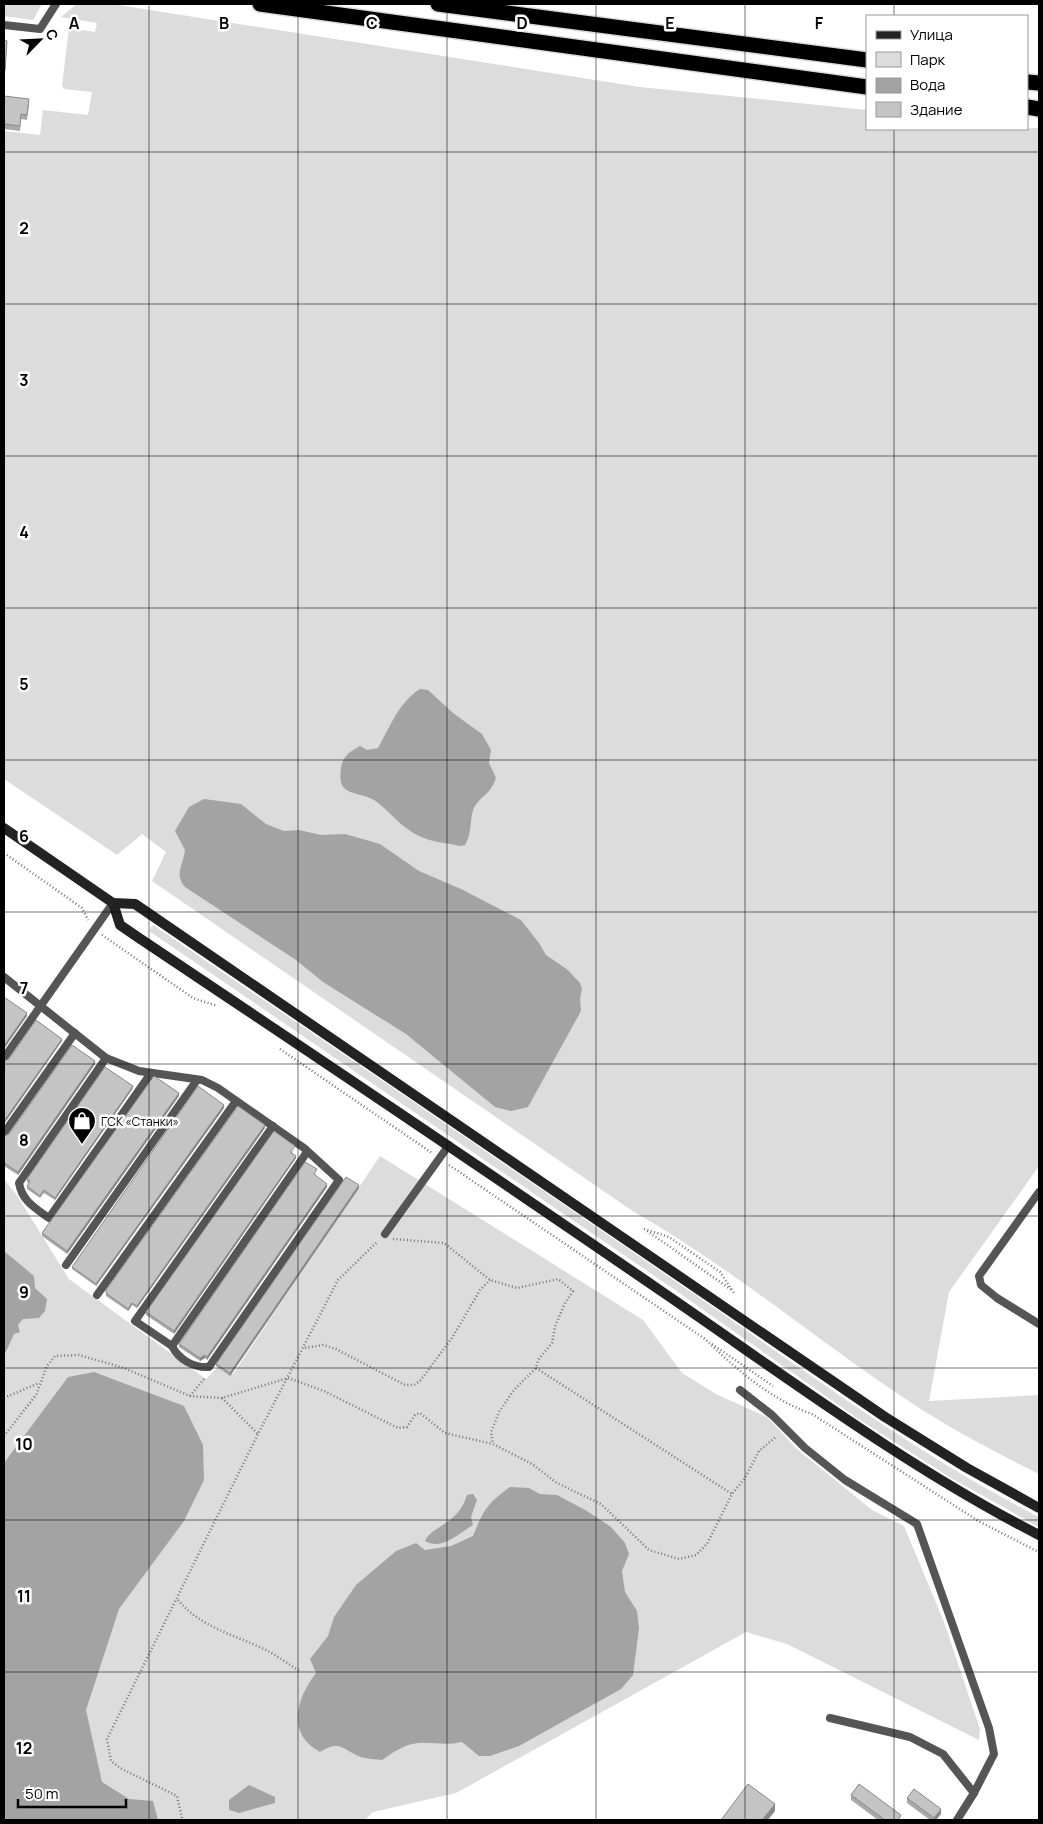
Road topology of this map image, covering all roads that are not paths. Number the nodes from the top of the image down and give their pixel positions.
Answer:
1 (56, 4) edge
2 (260, 4) edge
3 (438, 4) edge
4 (4, 25) edge
5 (866, 60) edge
6 (866, 86) edge
7 (4, 828) edge
8 (113, 903) junction
9 (5, 980) edge
10 (41, 1006) junction
11 (75, 1033) junction
12 (4, 1058) edge
13 (106, 1058) junction
14 (151, 1073) junction
15 (197, 1080) junction
16 (236, 1101) junction
17 (273, 1126) junction
18 (4, 1133) edge
19 (449, 1145) junction
20 (307, 1152) junction
21 (1039, 1192) edge
22 (385, 1234) road end
23 (66, 1265) dead end
24 (97, 1295) dead end
25 (1039, 1324) edge
26 (172, 1346) junction
27 (740, 1390) dead end
28 (1039, 1508) edge
29 (1039, 1535) edge
30 (830, 1718) dead end
31 (974, 1793) junction
32 (957, 1820) edge

1 - 4 lane
2 - 6 highway
3 - 5 highway
7 - 8 street
8 - 10 lane
8 - 19 street
8 - 28 street
9 - 10 lane
10 - 11 lane
10 - 12 lane
11 - 13 lane
11 - 18 lane
13 - 14 lane
13 - 14 lane
14 - 15 lane
15 - 16 lane
15 - 23 lane
16 - 17 lane
16 - 24 lane
17 - 20 lane
17 - 26 lane
19 - 22 lane
19 - 29 street
20 - 26 lane
20 - 26 lane
21 - 25 lane
27 - 31 lane
30 - 31 lane
31 - 32 lane

